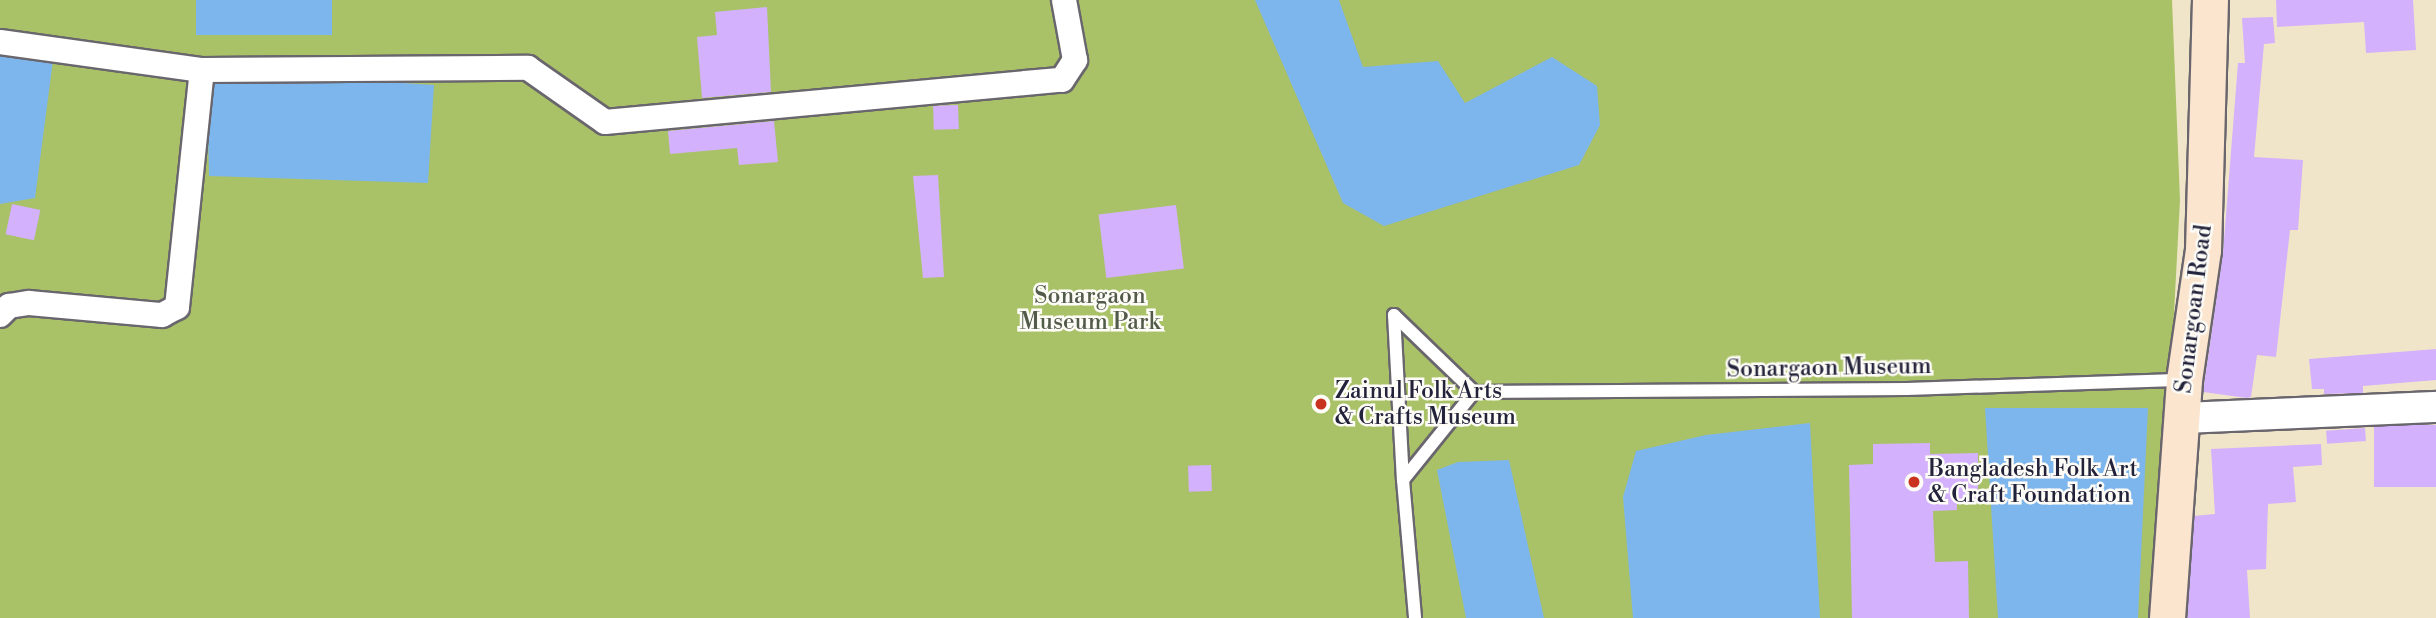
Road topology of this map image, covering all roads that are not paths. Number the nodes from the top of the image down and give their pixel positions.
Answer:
1 (1064, 0) edge
2 (2210, 0) edge
3 (0, 41) edge
4 (202, 70) junction
5 (0, 315) edge
6 (2184, 380) junction
7 (1474, 392) junction
8 (2436, 407) edge
9 (2182, 418) junction
10 (1403, 480) junction
11 (1415, 618) edge
12 (2167, 618) edge

1 - 4 street
2 - 6 main road, Sonargoan Road
3 - 4 street
4 - 5 street
6 - 7 lane, Sonargaon Museum
6 - 9 main road, Sonargoan Road
7 - 10 lane
7 - 10 lane
8 - 9 street
9 - 12 main road, Sonargoan Road
10 - 11 lane

